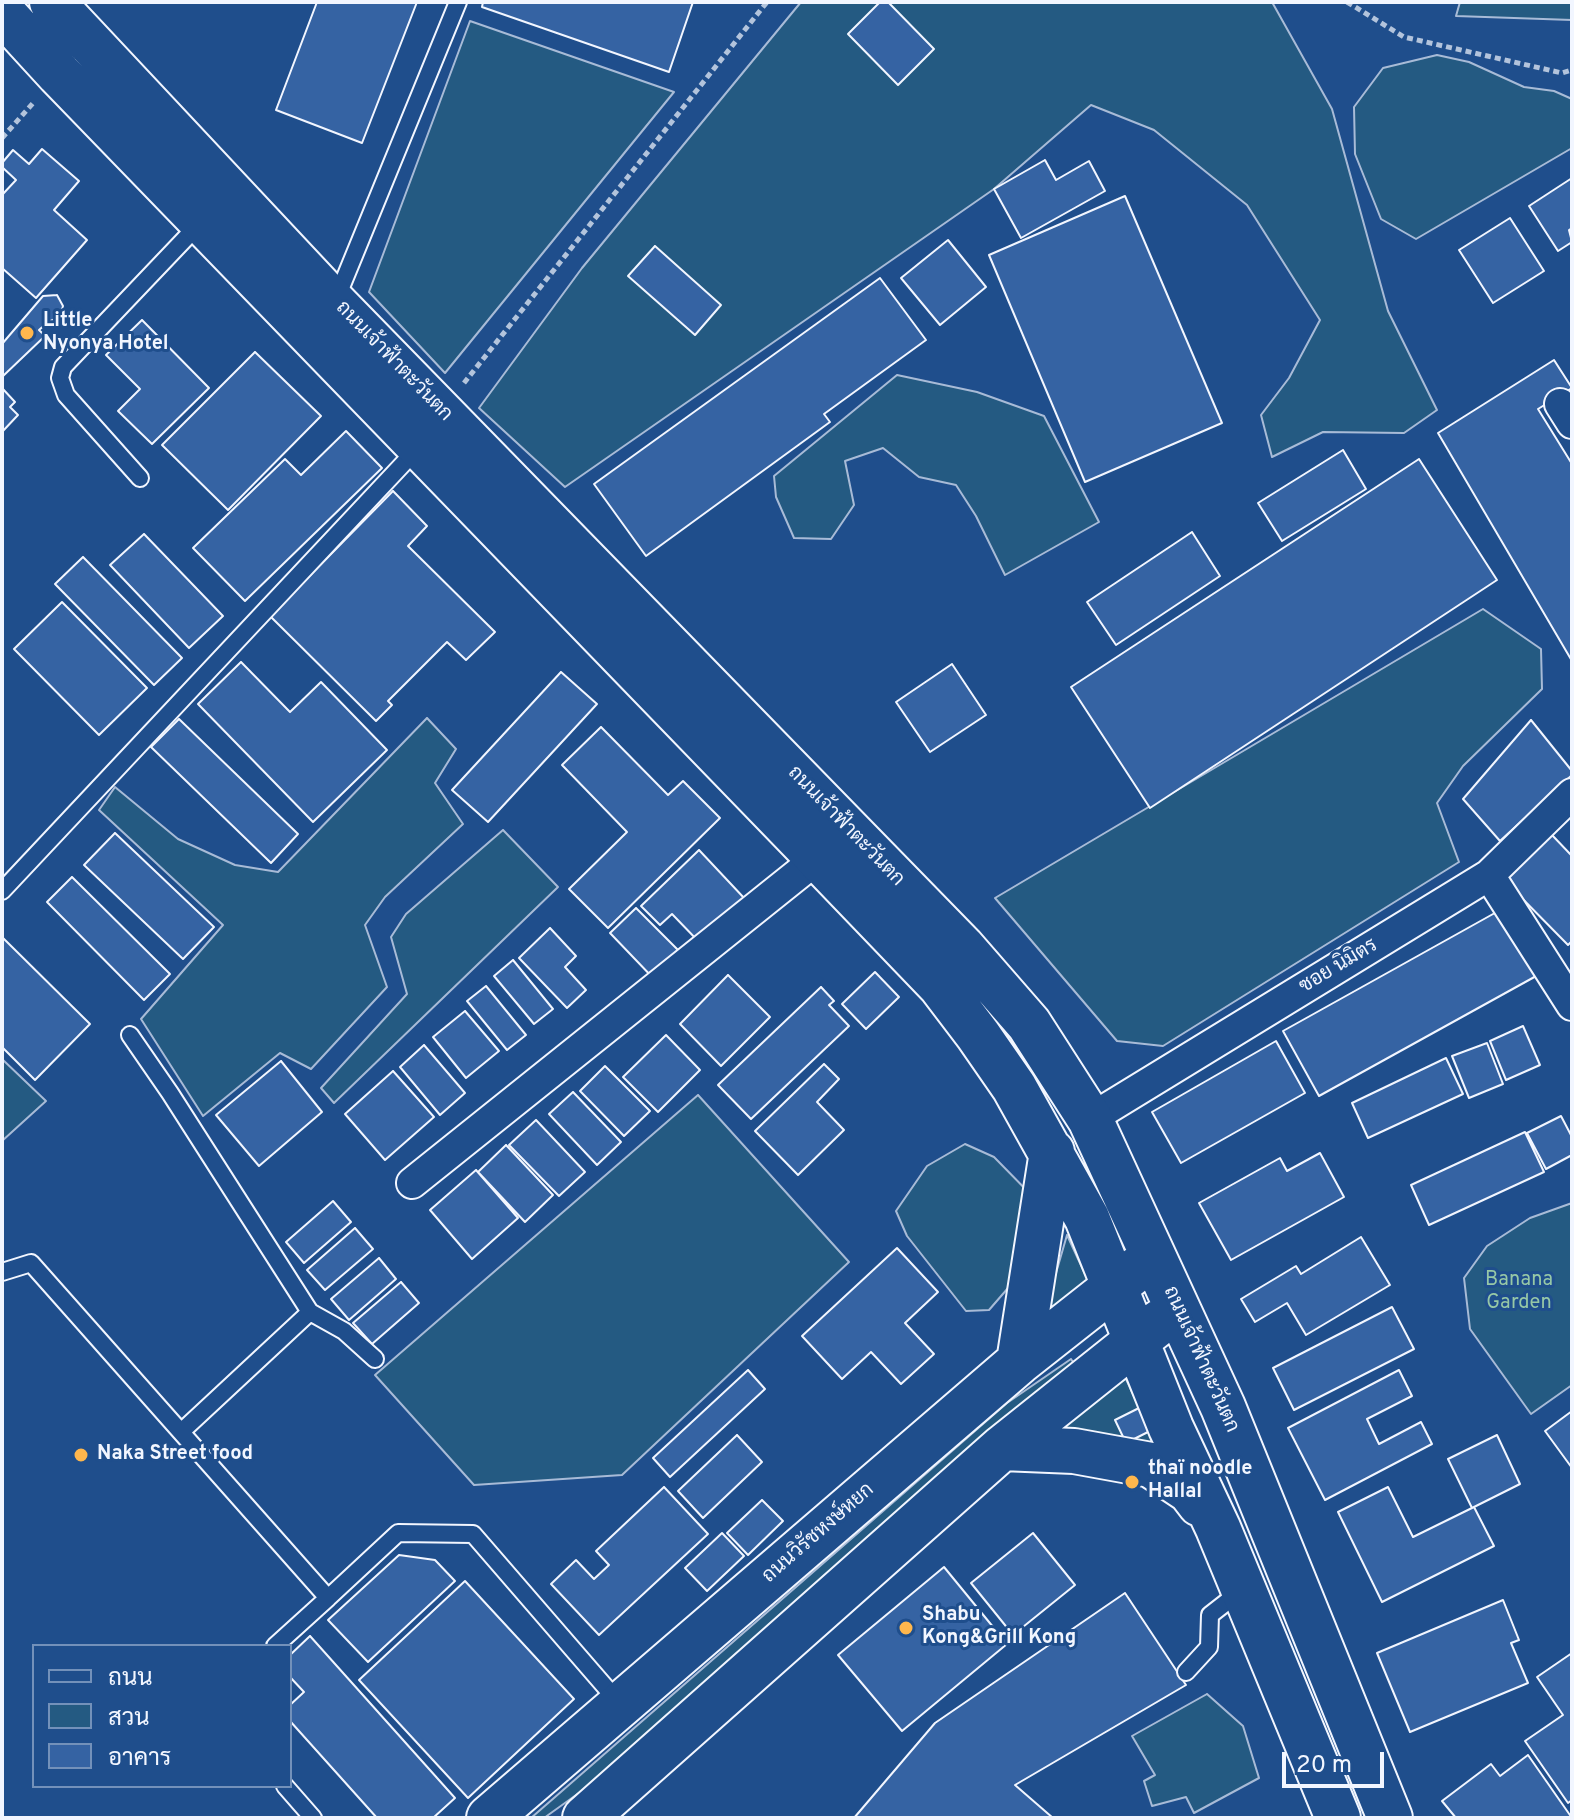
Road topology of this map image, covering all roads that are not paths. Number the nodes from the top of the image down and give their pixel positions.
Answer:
1 (52, 2) edge
2 (458, 2) edge
3 (2, 12) edge
4 (202, 220) junction
5 (334, 303) junction
6 (431, 429) junction
7 (140, 478) dead end
8 (1572, 794) edge
9 (818, 858) junction
10 (1489, 875) junction
11 (2, 891) edge
12 (1572, 1005) edge
13 (130, 1035) dead end
14 (1090, 1119) junction
15 (1052, 1152) junction
16 (412, 1183) dead end
17 (1153, 1256) junction
18 (2, 1272) edge
19 (1114, 1287) junction
20 (1177, 1309) junction
21 (310, 1312) junction
22 (1136, 1340) junction
23 (375, 1359) dead end
24 (1019, 1362) junction
25 (181, 1432) junction
26 (1002, 1448) junction
27 (1218, 1528) junction
28 (1243, 1589) junction
29 (328, 1598) junction
30 (277, 1644) edge
31 (1186, 1672) dead end
32 (621, 1705) junction
33 (287, 1788) edge
34 (313, 1818) edge
35 (489, 1818) edge
36 (585, 1818) edge
37 (1338, 1818) edge
38 (1390, 1818) edge

1 - 5 main road, ถนนเจ้าฟ้าตะวันตก
2 - 5 lane
3 - 4 main road, ถนนเจ้าฟ้าตะวันตก
4 - 6 main road, ถนนเจ้าฟ้าตะวันตก
4 - 7 lane
5 - 6 main road, ถนนเจ้าฟ้าตะวันตก
6 - 9 main road, ถนนเจ้าฟ้าตะวันตก
6 - 11 lane
6 - 14 main road, ถนนเจ้าฟ้าตะวันตก
8 - 10 street, ซอย นิมิตร
9 - 15 main road, ถนนเจ้าฟ้าตะวันตก
9 - 16 street
10 - 12 street
10 - 14 street, ซอย นิมิตร
13 - 21 lane
14 - 17 main road, ถนนเจ้าฟ้าตะวันตก
15 - 19 main road, ถนนเจ้าฟ้าตะวันตก
15 - 24 main road
17 - 19 main road, ถนนวิรัชหงษ์หยก
17 - 20 main road, ถนนเจ้าฟ้าตะวันตก
18 - 25 lane
19 - 22 main road, ถนนเจ้าฟ้าตะวันตก
19 - 24 main road, ถนนวิรัชหงษ์หยก
20 - 22 main road
20 - 38 main road, ถนนเจ้าฟ้าตะวันตก
21 - 23 lane
21 - 25 lane
22 - 26 main road
22 - 27 main road, ถนนเจ้าฟ้าตะวันตก
24 - 32 main road, ถนนวิรัชหงษ์หยก
25 - 29 lane
26 - 27 main road
26 - 36 main road
27 - 28 main road, ถนนเจ้าฟ้าตะวันตก
28 - 31 lane
28 - 37 main road, ถนนเจ้าฟ้าตะวันตก
29 - 30 lane
29 - 32 lane
32 - 35 main road, ถนนวิรัชหงษ์หยก
33 - 34 lane

